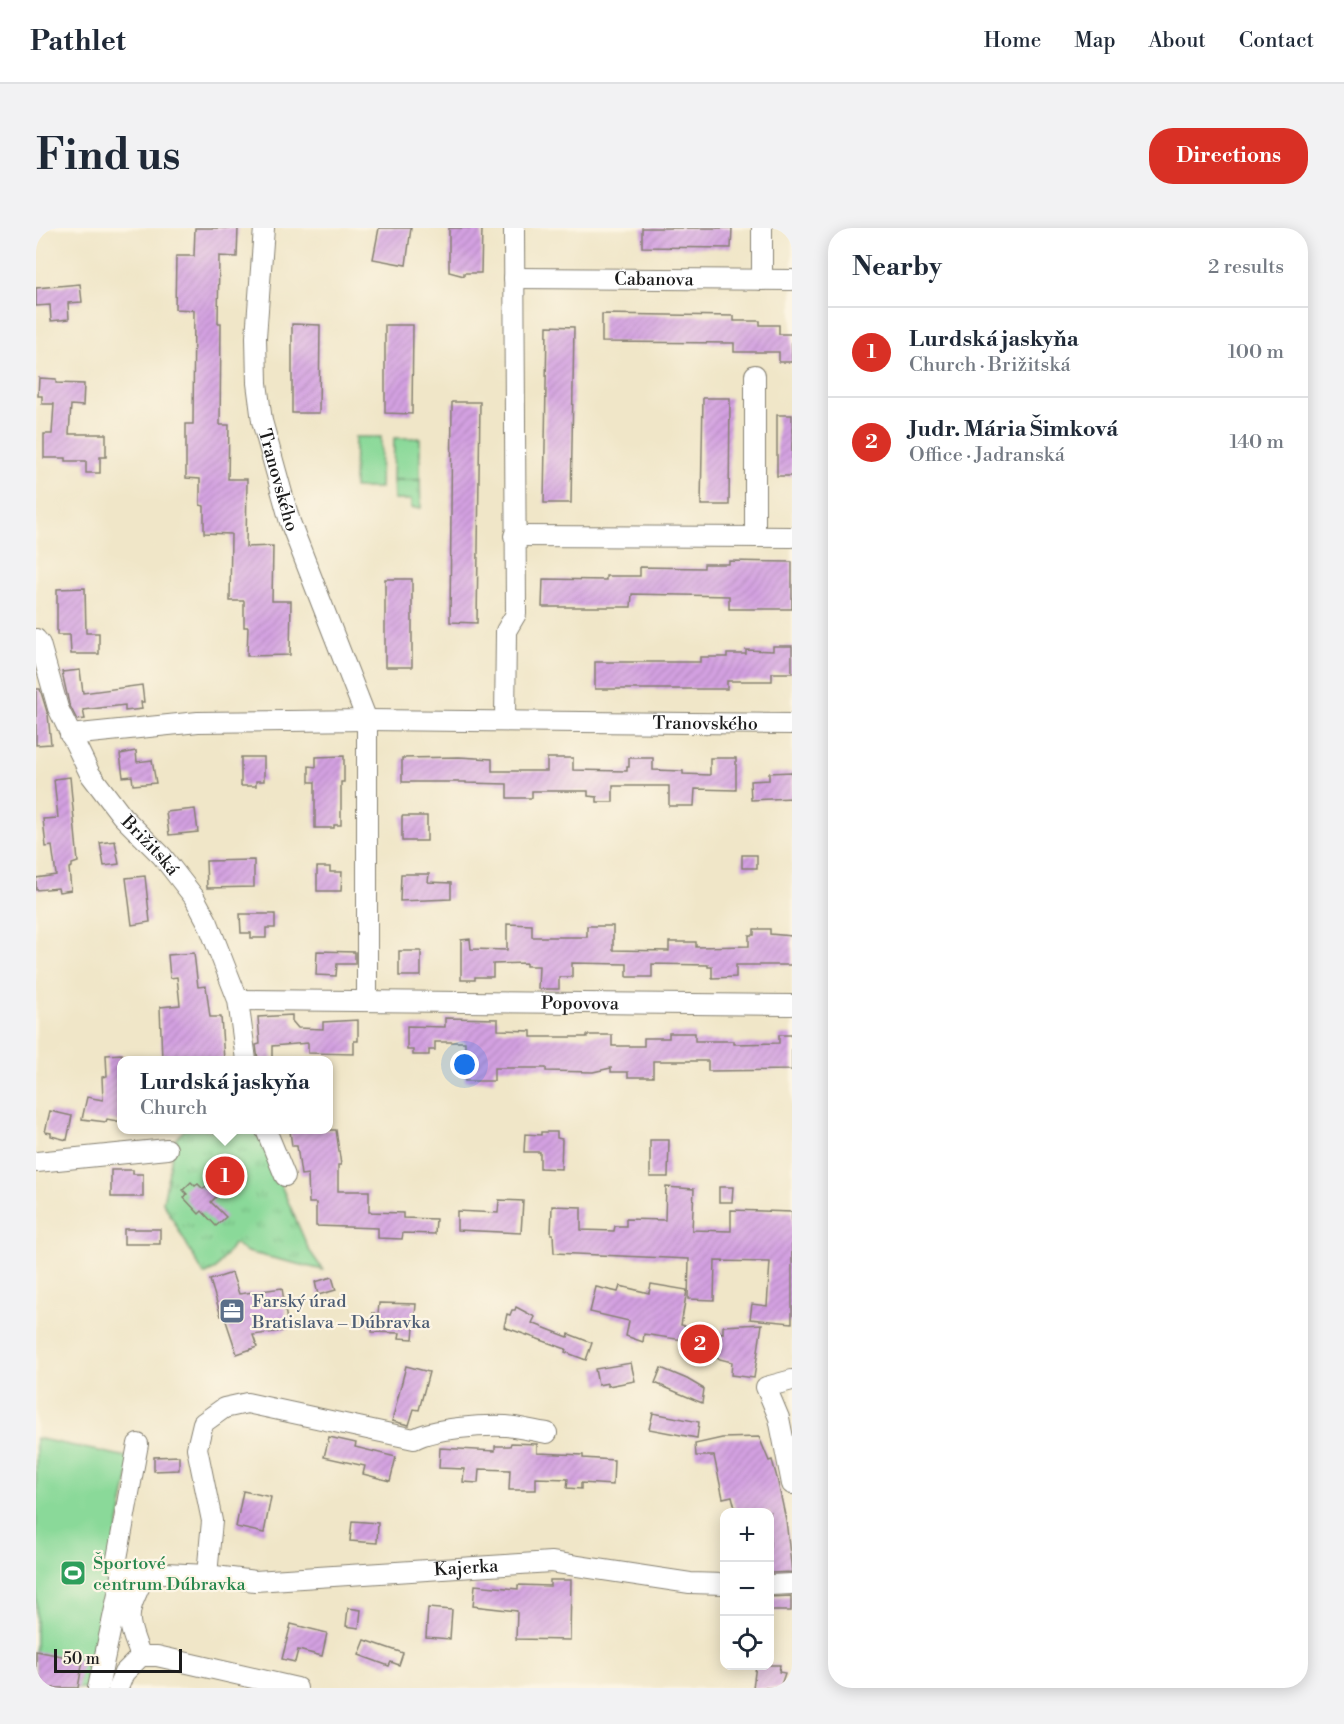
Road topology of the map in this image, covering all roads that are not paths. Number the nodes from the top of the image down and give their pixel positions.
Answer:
1 (264, 228) edge
2 (514, 228) edge
3 (762, 228) edge
4 (514, 278) junction
5 (762, 280) junction
6 (792, 280) edge
7 (755, 375) dead end
8 (514, 536) junction
9 (755, 537) junction
10 (792, 537) edge
11 (36, 639) edge
12 (367, 720) junction
13 (505, 721) junction
14 (792, 724) edge
15 (70, 735) junction
16 (238, 1000) junction
17 (367, 1000) junction
18 (792, 1005) edge
19 (245, 1056) edge
20 (268, 1134) edge
21 (167, 1149) dead end
22 (37, 1162) edge
23 (285, 1176) dead end
24 (792, 1380) edge
25 (547, 1433) dead end
26 (138, 1444) dead end
27 (792, 1484) edge
28 (123, 1571) junction
29 (146, 1572) junction
30 (207, 1575) junction
31 (720, 1584) edge
32 (792, 1584) edge
33 (774, 1585) edge
34 (141, 1656) junction
35 (98, 1688) edge
36 (118, 1688) edge
37 (297, 1688) edge

1 - 12 street, Tranovského
2 - 4 street
3 - 5 street
4 - 5 street, Cabanova
4 - 8 street
5 - 6 street, Cabanova
7 - 9 street
8 - 9 street
8 - 13 street
9 - 10 street
11 - 15 street, Brižitská
12 - 13 street, Tranovského
12 - 15 street, Tranovského
12 - 17 street
13 - 14 street, Tranovského
15 - 16 street, Brižitská
16 - 17 street, Popovova
16 - 19 street, Brižitská
17 - 18 street, Popovova
20 - 23 street
21 - 22 street
24 - 27 street
25 - 30 street
26 - 28 street
28 - 29 street, Kajerka
28 - 35 street
29 - 30 street, Kajerka
29 - 34 street
30 - 31 street, Kajerka
32 - 33 street
34 - 36 street
34 - 37 street

